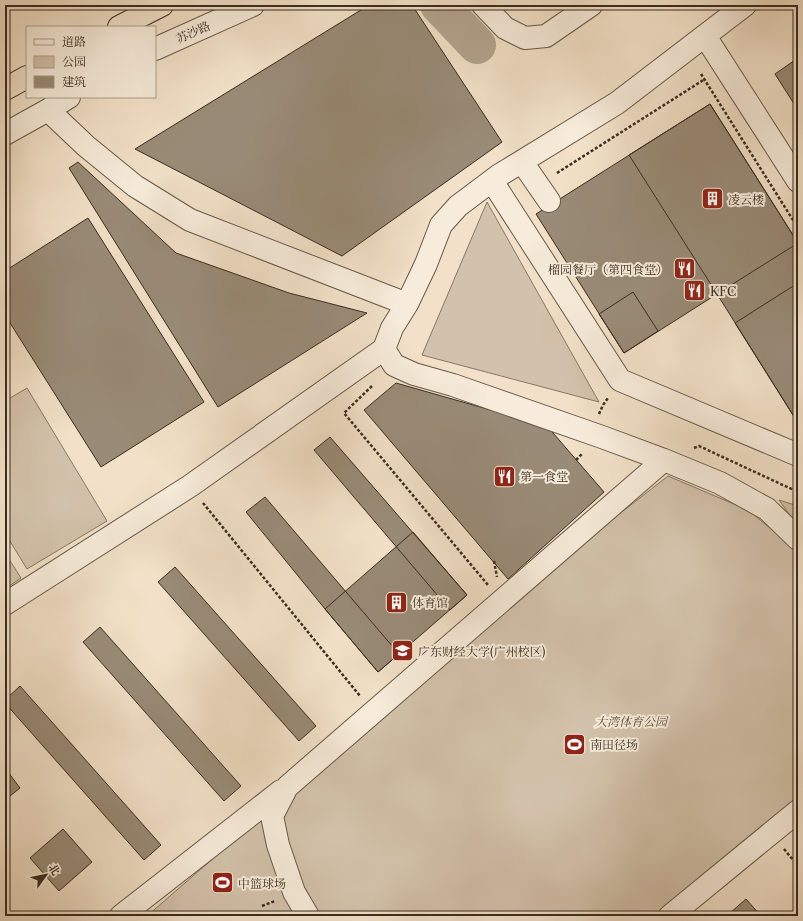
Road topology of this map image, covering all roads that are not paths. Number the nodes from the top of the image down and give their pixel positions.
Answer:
1 (144, 5) edge
2 (162, 5) edge
3 (253, 5) edge
4 (483, 5) edge
5 (591, 5) edge
6 (745, 5) edge
7 (111, 26) edge
8 (121, 26) edge
9 (705, 36) junction
10 (156, 49) edge
11 (26, 78) edge
12 (5, 89) edge
13 (67, 98) edge
14 (48, 110) junction
15 (5, 134) edge
16 (522, 162) junction
17 (492, 181) junction
18 (798, 181) edge
19 (544, 193) road end
20 (407, 304) junction
21 (389, 357) junction
22 (798, 455) edge
23 (664, 460) junction
24 (798, 539) edge
25 (5, 604) edge
26 (287, 787) junction
27 (798, 811) edge
28 (122, 916) edge
29 (308, 916) edge
30 (670, 916) edge

1 - 7 highway
2 - 8 highway
3 - 10 street, 苏沙路
4 - 5 street
6 - 9 street
9 - 16 street
9 - 18 street
11 - 12 highway
13 - 14 street
14 - 15 street
14 - 20 street
16 - 17 street
16 - 19 street
17 - 20 street
17 - 22 street
20 - 21 street
21 - 23 street
21 - 25 street
23 - 24 street
23 - 26 street
26 - 28 street
26 - 29 street
27 - 30 street

